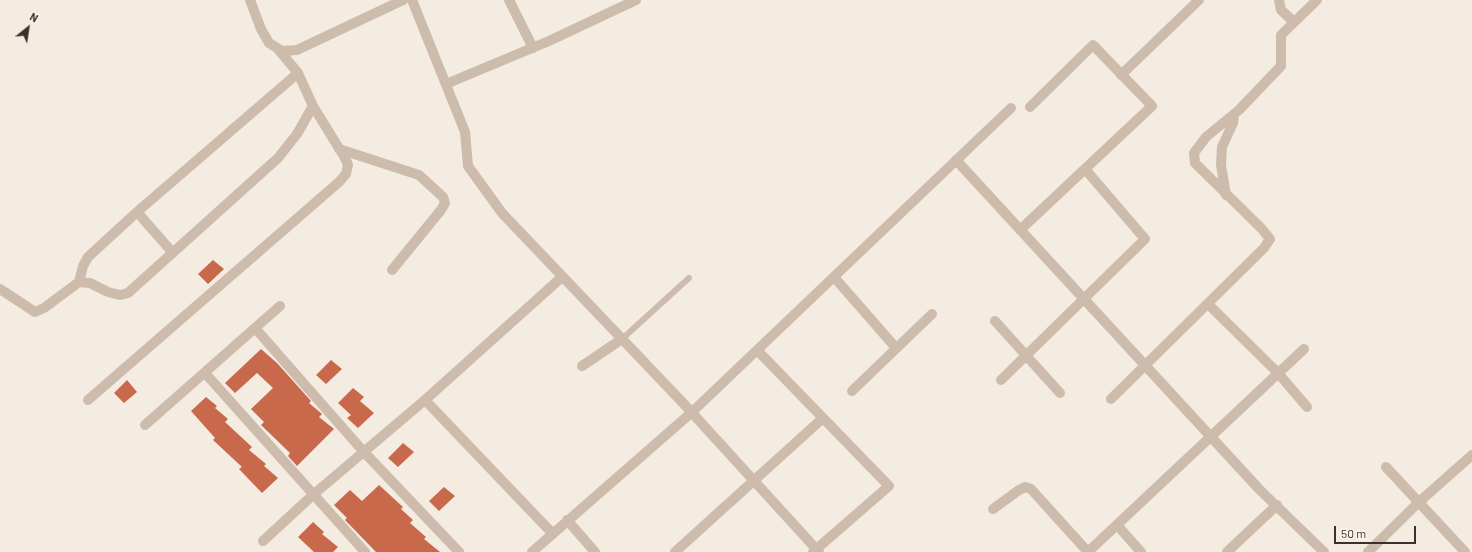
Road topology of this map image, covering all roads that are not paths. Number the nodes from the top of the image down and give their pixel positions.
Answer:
1 (250, 0) edge
2 (403, 0) edge
3 (412, 0) edge
4 (509, 0) edge
5 (636, 0) edge
6 (1199, 0) edge
7 (1279, 0) edge
8 (1317, 0) edge
9 (613, 4) edge
10 (1294, 22) junction
11 (533, 48) junction
12 (278, 49) junction
13 (298, 73) junction
14 (1121, 75) junction
15 (446, 84) junction
16 (313, 106) junction
17 (1030, 106) dead end
18 (1011, 108) dead end
19 (1234, 114) junction
20 (339, 149) junction
21 (956, 160) junction
22 (1085, 169) junction
23 (1226, 195) junction
24 (137, 212) junction
25 (1020, 230) junction
26 (173, 253) junction
27 (392, 270) dead end
28 (562, 277) junction
29 (834, 277) junction
30 (689, 278) dead end
31 (79, 282) junction
32 (0, 289) edge
33 (1083, 298) junction
34 (1208, 304) junction
35 (280, 306) dead end
36 (932, 314) dead end
37 (995, 321) dead end
38 (255, 328) junction
39 (622, 339) junction
40 (896, 348) junction
41 (1304, 349) dead end
42 (757, 350) junction
43 (1026, 356) junction
44 (582, 366) dead end
45 (1145, 366) junction
46 (205, 373) junction
47 (1278, 373) junction
48 (1001, 380) dead end
49 (852, 390) dead end
50 (1060, 394) dead end
51 (1111, 399) dead end
52 (88, 400) dead end
53 (425, 400) junction
54 (1307, 407) dead end
55 (692, 413) junction
56 (823, 418) junction
57 (145, 425) dead end
58 (1211, 437) junction
59 (363, 451) junction
60 (1472, 455) edge
61 (1386, 467) dead end
62 (753, 480) junction
63 (314, 494) junction
64 (1419, 502) junction
65 (1277, 505) junction
66 (993, 509) dead end
67 (567, 520) junction
68 (1117, 525) junction
69 (552, 533) junction
70 (263, 541) dead end
71 (816, 551) edge
72 (366, 552) edge
73 (459, 552) edge
74 (532, 552) edge
75 (595, 552) edge
76 (675, 552) edge
77 (1088, 552) edge
78 (1141, 552) edge
79 (1227, 552) edge
80 (1324, 552) edge
81 (1368, 552) edge
82 (1465, 552) edge

1 - 12 street
2 - 12 street
3 - 15 street
4 - 11 street
5 - 9 street
6 - 14 street
7 - 10 street
8 - 10 street
9 - 11 street
10 - 19 street
11 - 15 street
12 - 13 street
13 - 16 street
13 - 24 street
14 - 17 street
14 - 22 street
15 - 28 street
16 - 20 street
16 - 26 street
18 - 21 street
19 - 23 street
19 - 23 street
20 - 27 street
20 - 52 street
21 - 25 street
21 - 29 street
22 - 25 street
22 - 33 street
23 - 34 street
24 - 26 street
24 - 31 street
25 - 33 street
26 - 31 street
28 - 39 street
28 - 53 street
29 - 40 street
29 - 42 street
30 - 39 lane
31 - 32 street
33 - 43 street
33 - 45 street
34 - 45 street
34 - 47 street
35 - 38 street
36 - 40 street
37 - 43 street
38 - 46 street
38 - 59 street
39 - 44 street
39 - 55 street
40 - 49 street
41 - 47 street
42 - 55 street
42 - 56 street
43 - 48 street
43 - 50 street
45 - 51 street
45 - 58 street
46 - 57 street
46 - 63 street
47 - 54 street
47 - 58 street
53 - 59 street
53 - 69 street
55 - 62 street
55 - 67 street
56 - 62 street
56 - 71 street
58 - 65 street
58 - 68 street
59 - 63 street
59 - 73 street
60 - 64 street
61 - 64 street
62 - 71 street
62 - 76 street
63 - 70 street
63 - 72 street
64 - 81 street
64 - 82 street
65 - 79 street
65 - 80 street
66 - 77 street
67 - 69 street
67 - 75 street
68 - 77 street
68 - 78 street
69 - 74 street

